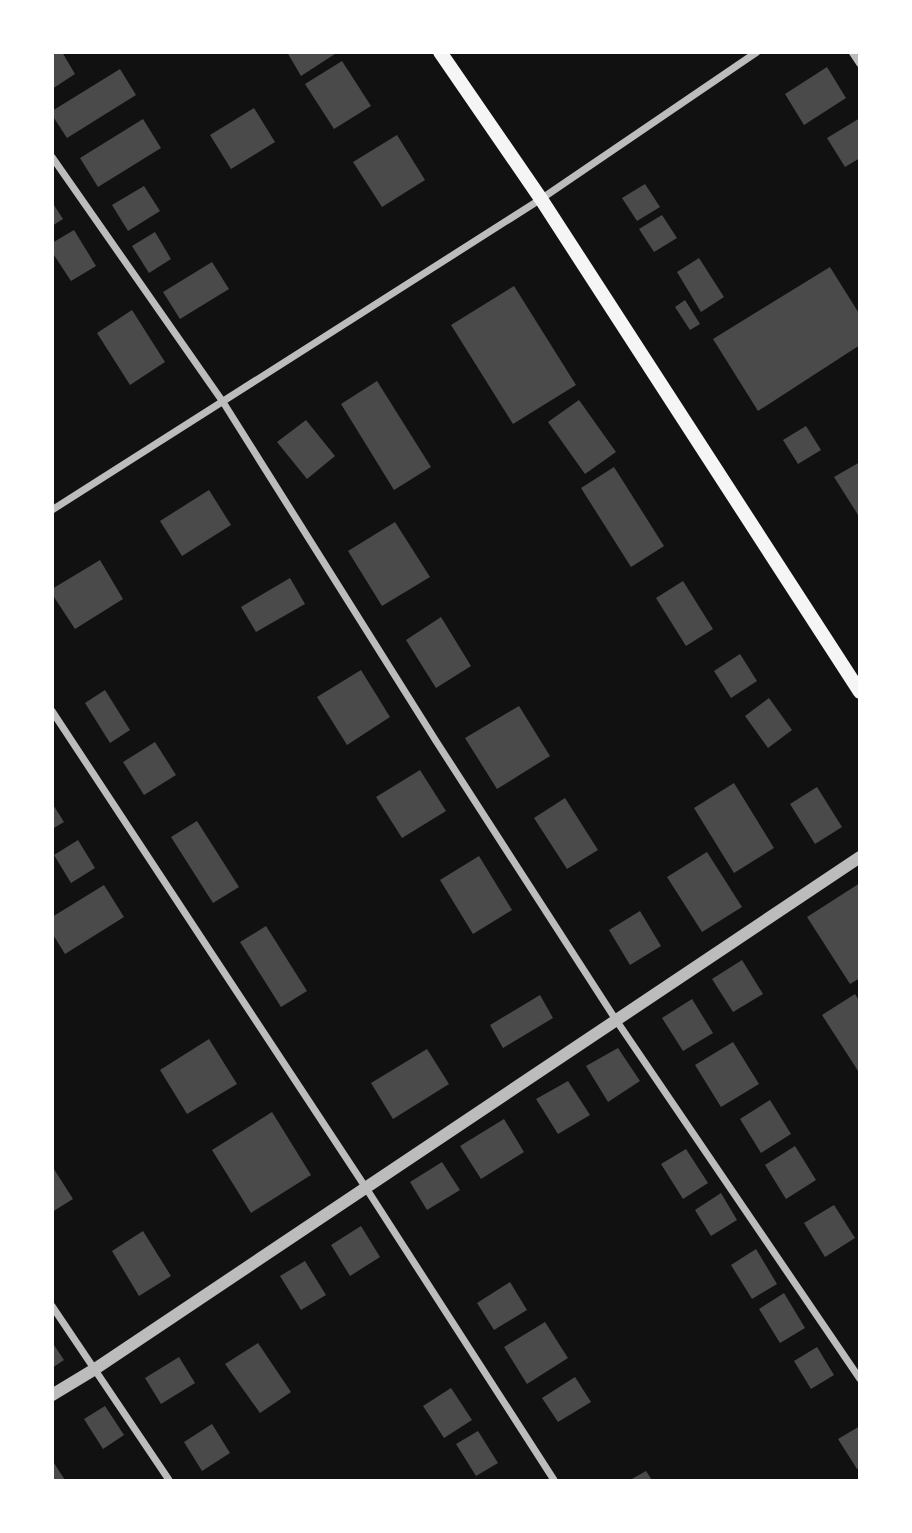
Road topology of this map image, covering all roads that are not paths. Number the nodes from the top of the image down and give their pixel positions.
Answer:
1 (440, 52) edge
2 (757, 52) edge
3 (852, 52) edge
4 (859, 64) edge
5 (52, 157) edge
6 (541, 199) junction
7 (223, 402) junction
8 (52, 510) edge
9 (859, 692) edge
10 (52, 711) edge
11 (859, 857) edge
12 (616, 1020) junction
13 (366, 1188) junction
14 (52, 1306) edge
15 (94, 1369) junction
16 (859, 1379) edge
17 (52, 1395) edge
18 (169, 1480) edge
19 (554, 1480) edge

1 - 6 main road
2 - 6 street
3 - 4 street
5 - 7 street
6 - 7 street
6 - 9 main road
7 - 8 street
7 - 12 street
10 - 13 street
11 - 12 street
12 - 13 street
12 - 16 street
13 - 15 street
13 - 19 street
14 - 15 street
15 - 17 street
15 - 18 street

